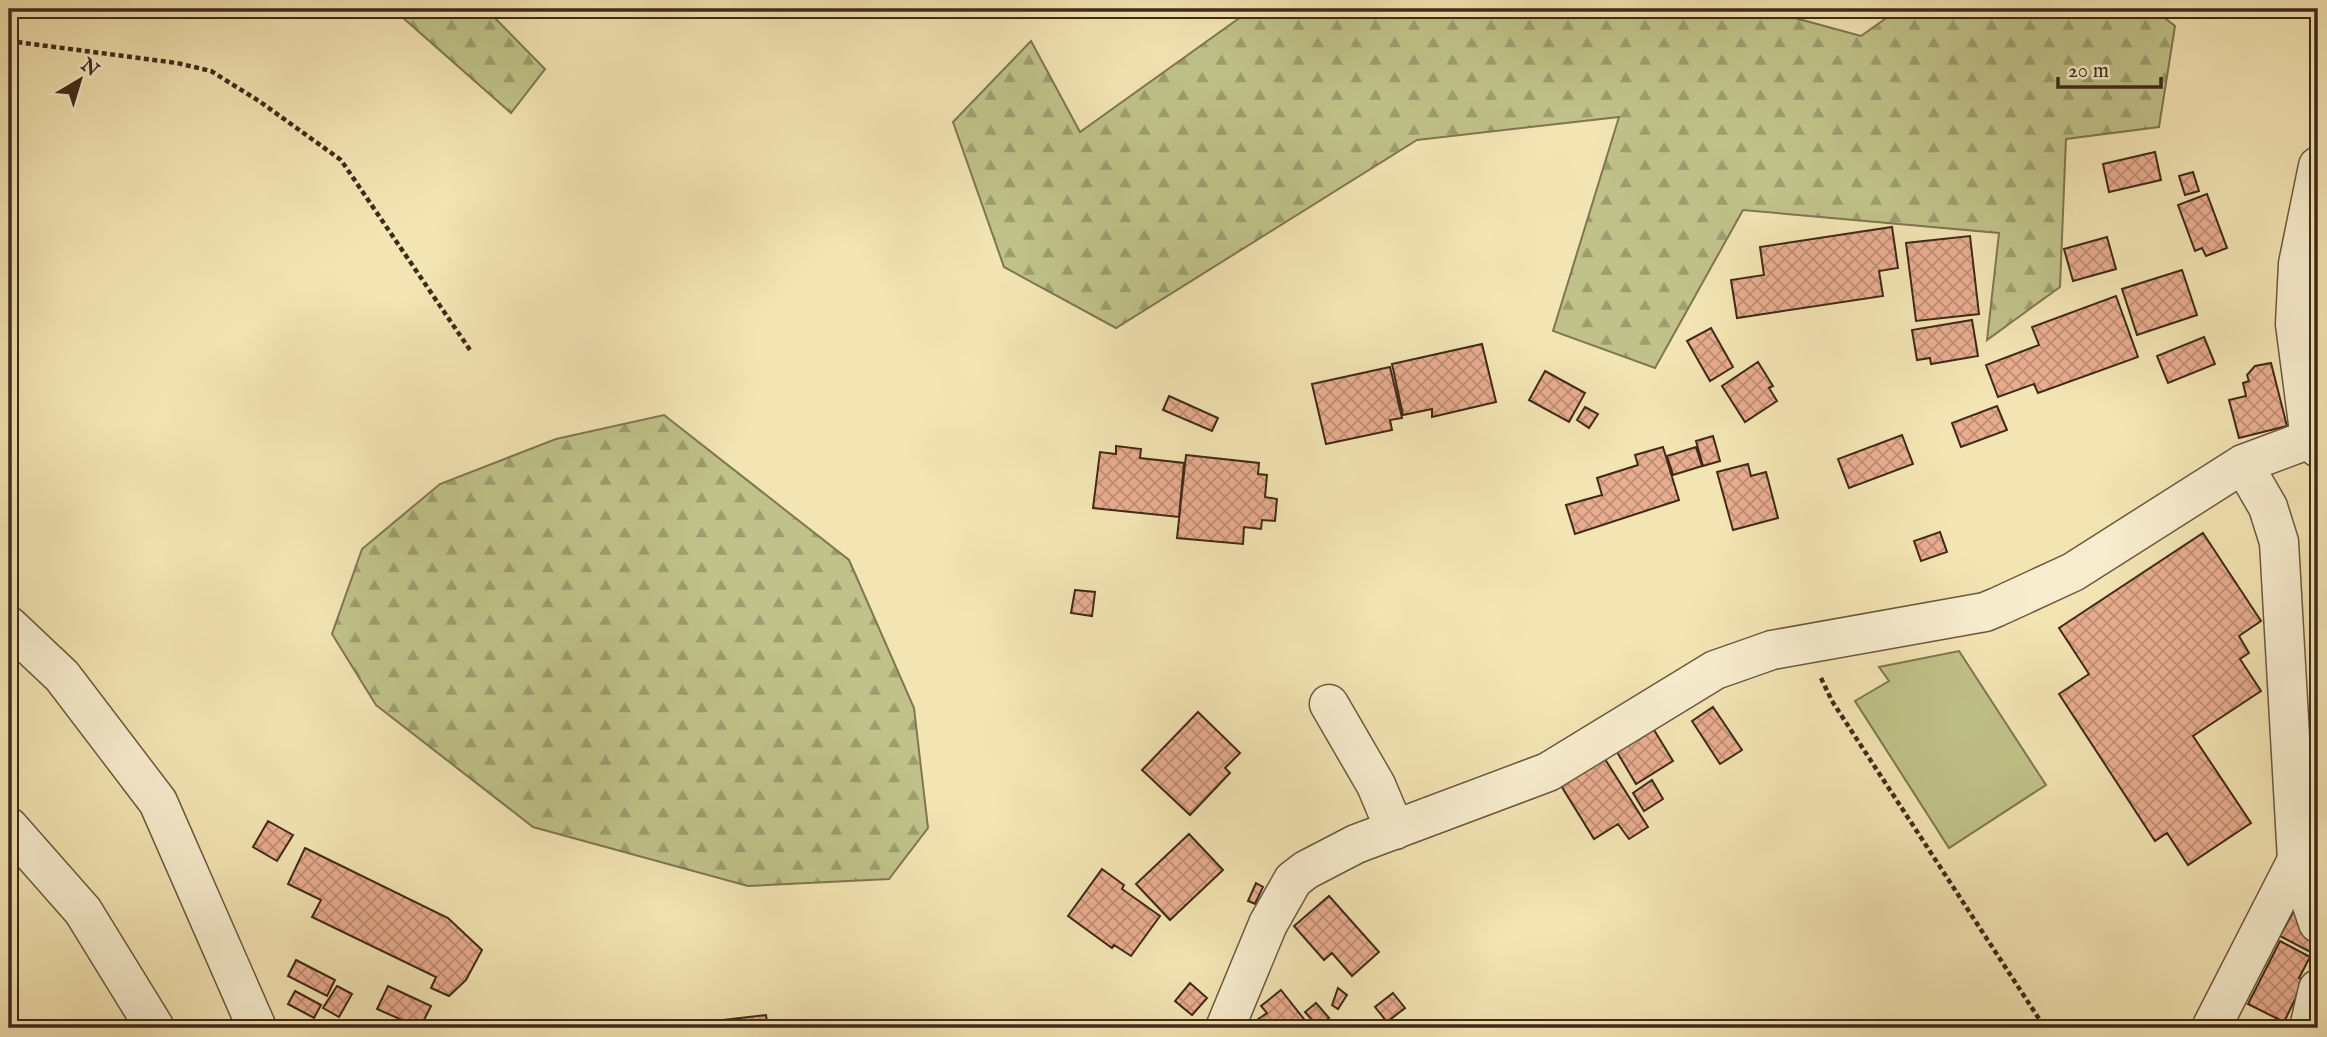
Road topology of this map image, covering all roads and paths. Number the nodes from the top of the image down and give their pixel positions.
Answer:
1 (9, 41) edge
2 (2318, 166) edge
3 (470, 351) dead end
4 (2314, 443) edge
5 (2243, 464) junction
6 (9, 626) edge
7 (1832, 701) dead end
8 (1329, 704) dead end
9 (9, 827) edge
10 (2318, 827) edge
11 (1395, 830) junction
12 (2297, 860) junction
13 (2318, 923) edge
14 (2318, 989) edge
15 (155, 1028) edge
16 (257, 1028) edge
17 (1225, 1028) edge
18 (2045, 1028) edge
19 (2211, 1028) edge
20 (2309, 1028) edge

1 - 3 path
2 - 4 street
4 - 5 street
5 - 11 street
5 - 12 street
6 - 16 street
7 - 18 path
8 - 11 street
9 - 15 street
10 - 12 street
11 - 17 street
12 - 13 street
12 - 19 street
14 - 20 street

